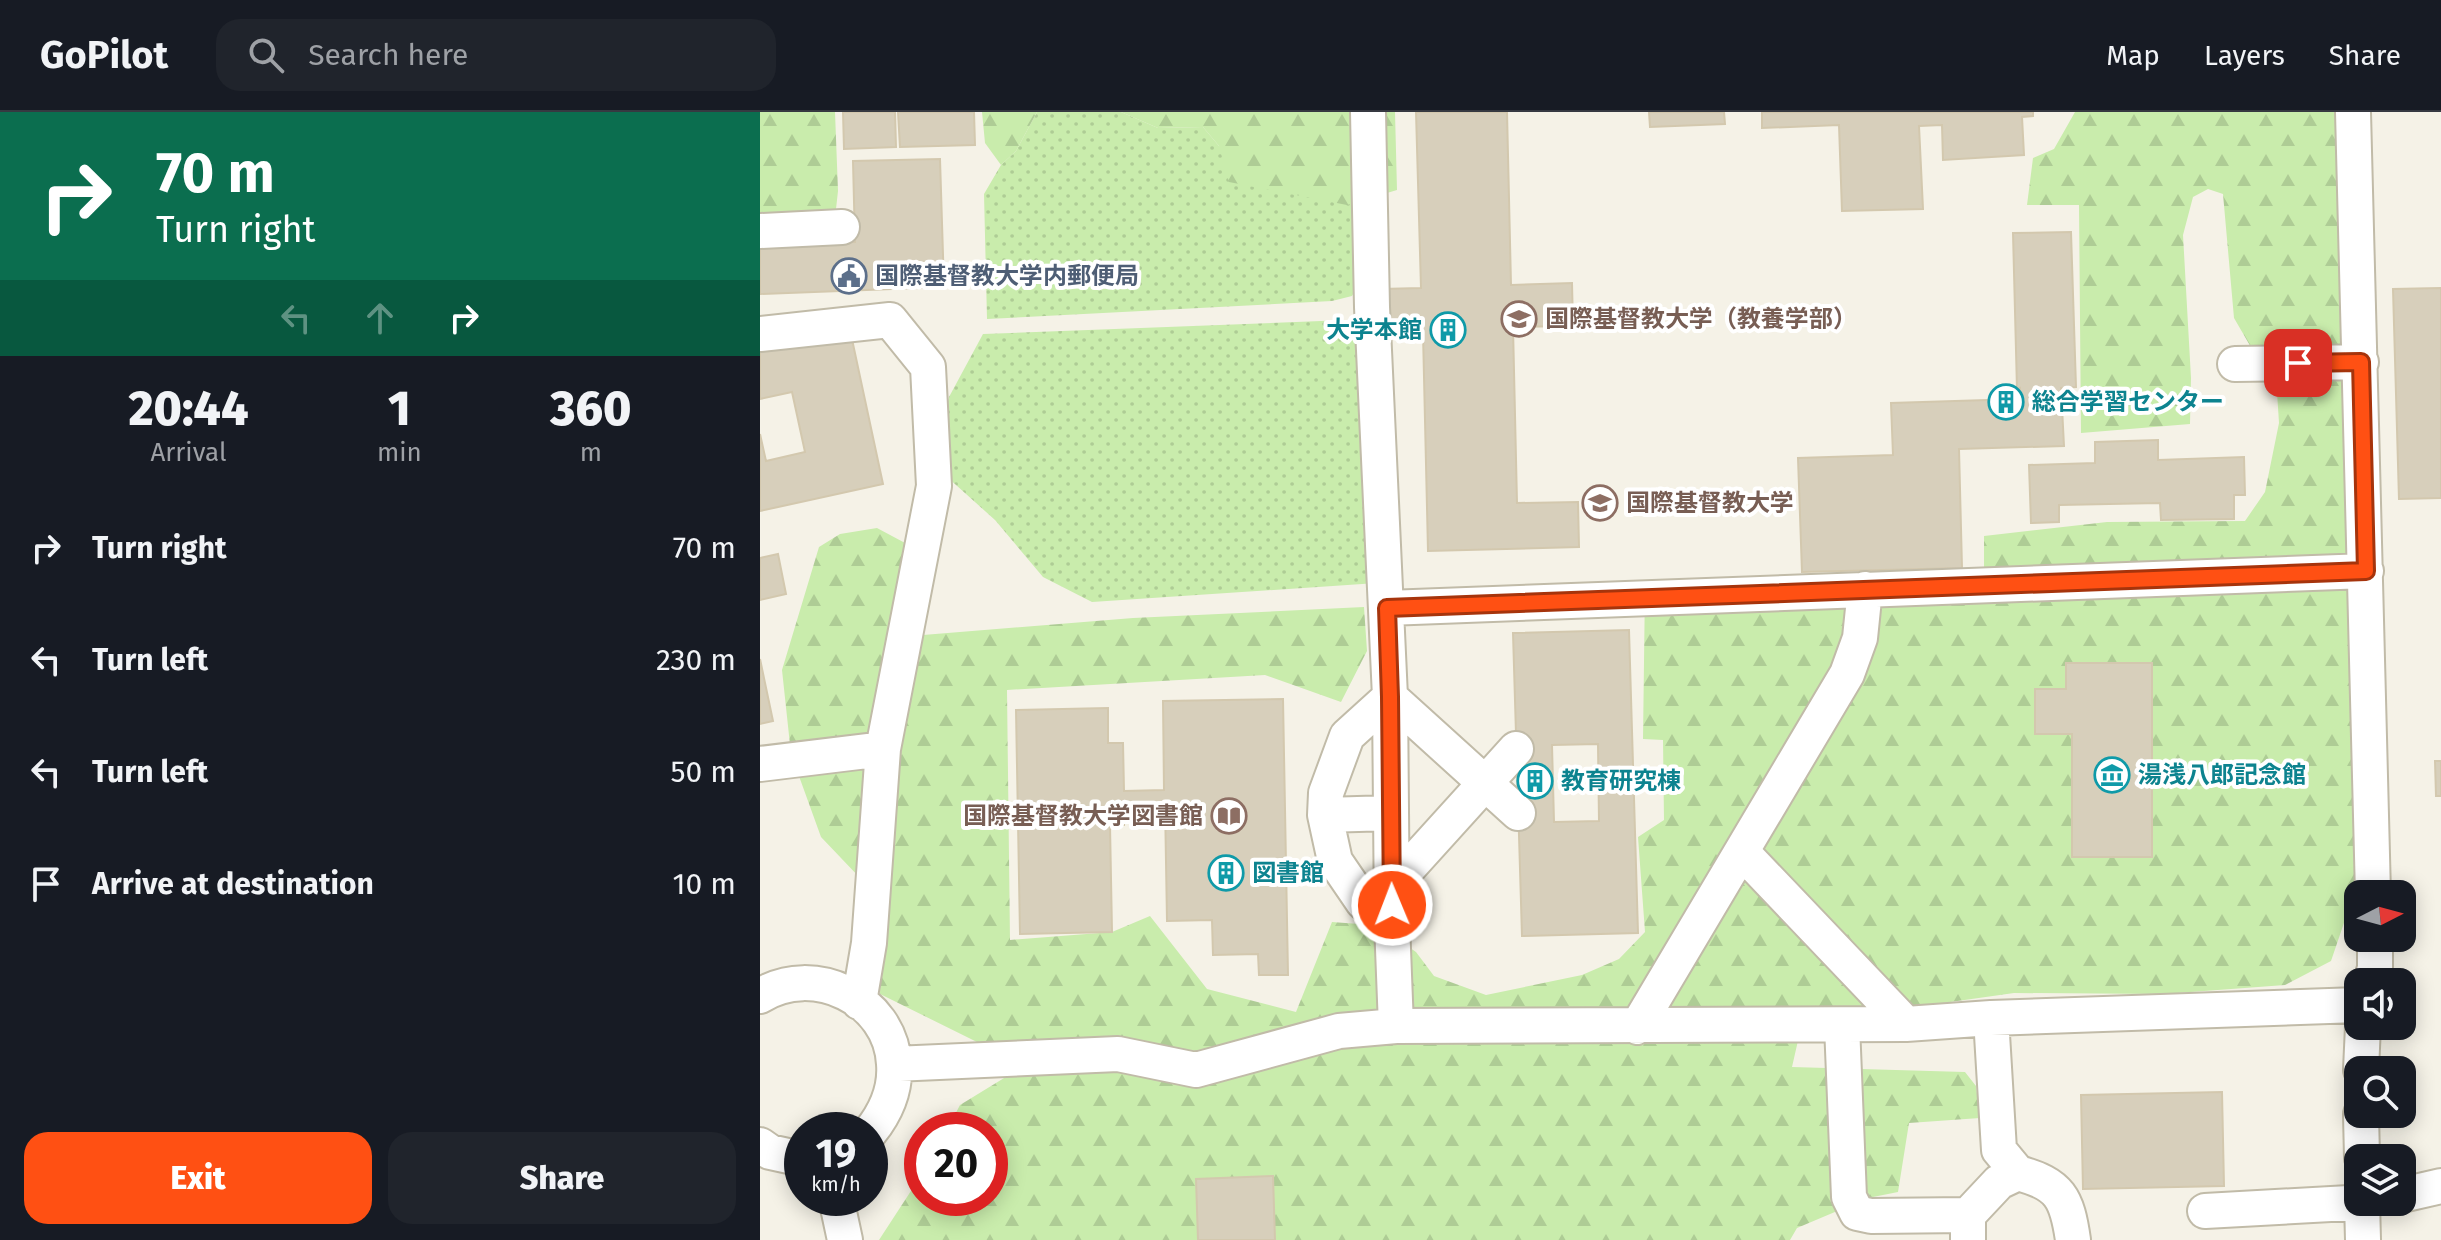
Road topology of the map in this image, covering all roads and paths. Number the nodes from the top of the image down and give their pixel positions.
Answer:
1 (1368, 112) edge
2 (2353, 112) edge
3 (842, 227) dead end
4 (760, 231) edge
5 (760, 334) edge
6 (2361, 362) junction
7 (2235, 364) dead end
8 (2366, 571) junction
9 (1865, 589) junction
10 (1387, 608) junction
11 (1390, 697) junction
12 (883, 749) junction
13 (1516, 749) dead end
14 (760, 764) edge
15 (1486, 784) junction
16 (1391, 813) junction
17 (1518, 813) dead end
18 (1325, 815) junction
19 (1742, 852) junction
20 (2373, 880) edge
21 (1391, 887) junction
22 (1392, 923) junction
23 (760, 996) edge
24 (859, 1002) junction
25 (2344, 1005) edge
26 (1991, 1018) junction
27 (1906, 1024) junction
28 (1842, 1025) junction
29 (1396, 1026) junction
30 (1637, 1027) junction
31 (894, 1064) junction
32 (884, 1112) edge
33 (760, 1145) edge
34 (784, 1155) edge
35 (2018, 1173) junction
36 (2441, 1186) edge
37 (2416, 1192) edge
38 (2344, 1203) edge
39 (2205, 1211) dead end
40 (840, 1216) edge
41 (2364, 1216) edge
42 (1968, 1228) edge
43 (845, 1240) edge
44 (2073, 1240) edge
45 (2363, 1240) edge

1 - 10 lane
2 - 6 lane
3 - 4 lane
5 - 12 lane
6 - 7 lane
6 - 8 lane
8 - 9 lane
8 - 20 lane
9 - 10 lane
9 - 19 lane
10 - 11 lane
11 - 15 lane
11 - 16 lane
11 - 18 lane
12 - 14 lane
12 - 24 lane
13 - 15 lane
15 - 17 lane
15 - 21 lane
16 - 18 lane
16 - 21 lane
18 - 22 lane
19 - 27 lane
19 - 30 lane
21 - 22 lane
22 - 29 lane
23 - 24 lane
24 - 31 lane
25 - 26 lane
26 - 27 lane
26 - 35 lane
27 - 28 lane
28 - 30 lane
28 - 42 lane
29 - 30 lane
29 - 31 lane
31 - 32 lane
33 - 34 lane
35 - 42 lane
35 - 44 lane
36 - 37 lane
38 - 39 lane
40 - 43 lane
41 - 45 lane

